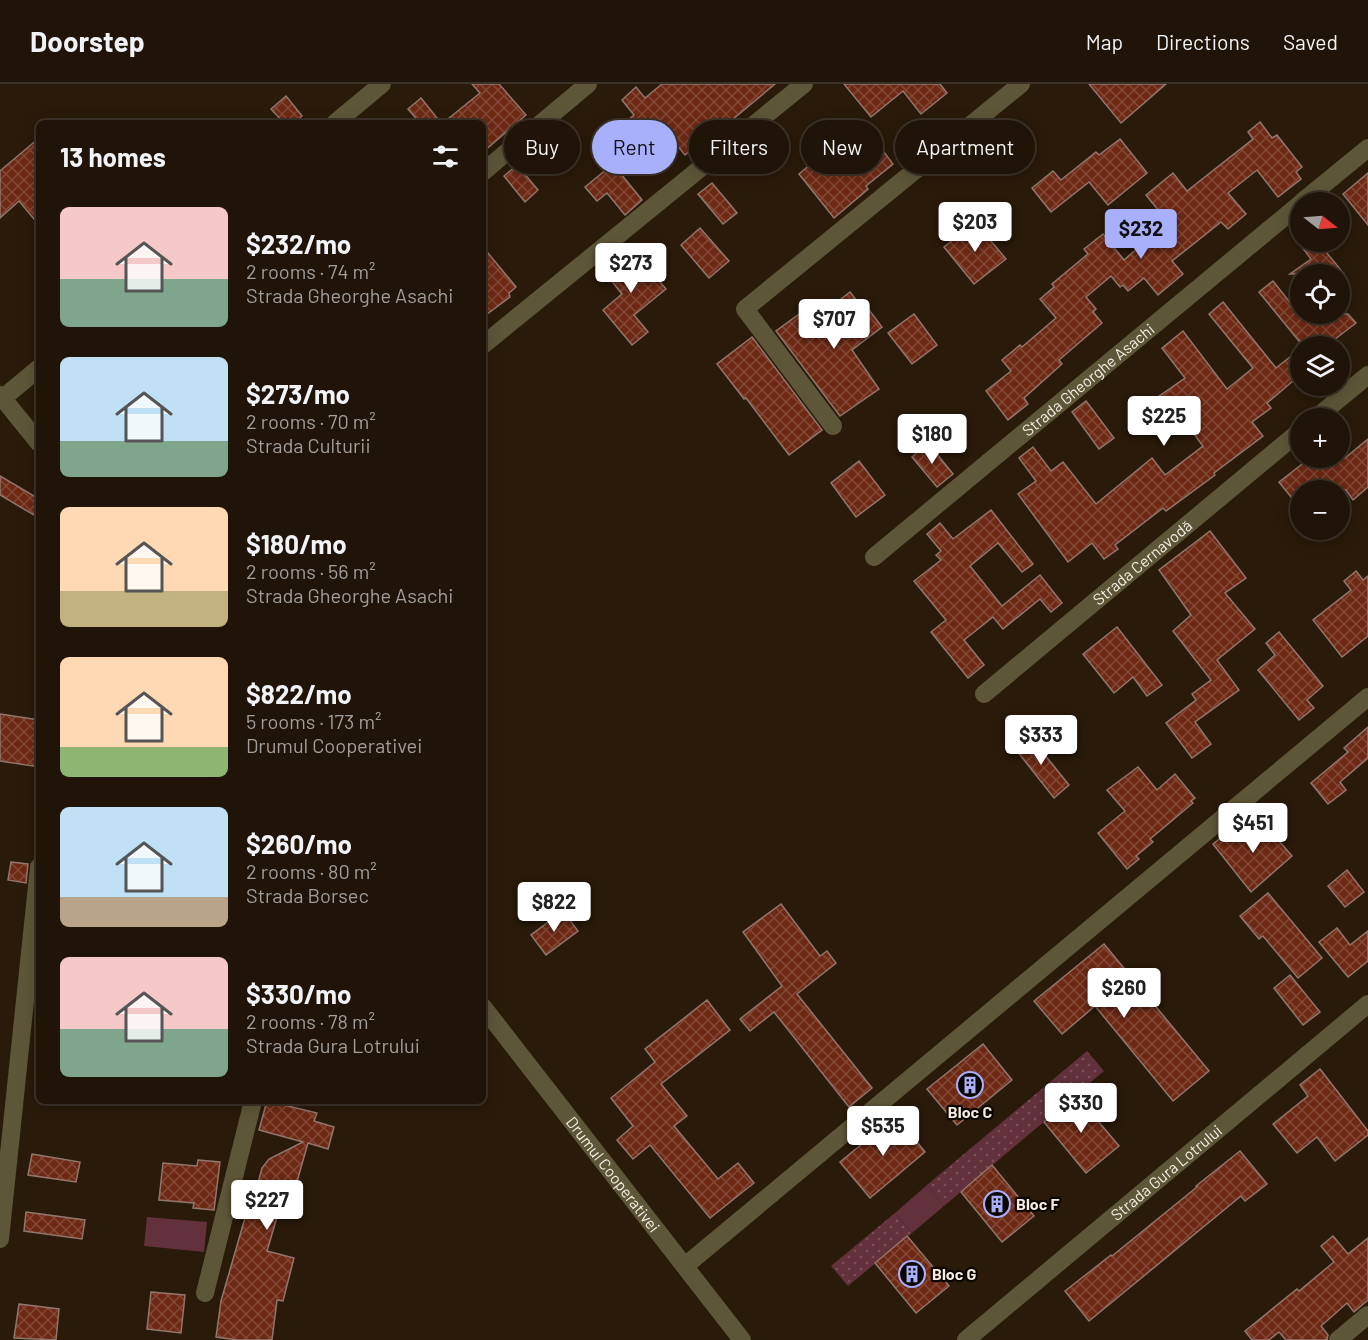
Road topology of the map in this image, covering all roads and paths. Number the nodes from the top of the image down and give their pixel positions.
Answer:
1 (382, 84) edge
2 (588, 84) edge
3 (804, 84) edge
4 (1021, 84) edge
5 (339, 120) edge
6 (1368, 148) edge
7 (486, 169) edge
8 (1314, 192) edge
9 (1290, 212) edge
10 (486, 343) edge
11 (36, 370) edge
12 (1368, 375) edge
13 (1, 397) edge
14 (1328, 408) edge
15 (833, 426) dead end
16 (36, 439) edge
17 (1290, 439) edge
18 (874, 557) dead end
19 (984, 694) dead end
20 (1368, 697) edge
21 (36, 896) edge
22 (1368, 1004) edge
23 (486, 1011) edge
24 (252, 1104) edge
25 (0, 1239) edge
26 (685, 1266) junction
27 (205, 1293) dead end
28 (1368, 1315) edge
29 (742, 1340) edge
30 (966, 1340) edge
31 (1338, 1340) edge

1 - 5 street
2 - 7 street
3 - 10 street
4 - 15 street
6 - 8 street, Strada Gheorghe Asachi
9 - 18 street, Strada Gheorghe Asachi
11 - 13 street
12 - 14 street
13 - 16 street
17 - 19 street, Strada Cernavodă
20 - 26 street
21 - 25 street
22 - 30 street, Strada Gura Lotrului
23 - 26 street, Drumul Cooperativei
24 - 27 street
26 - 29 street, Drumul Cooperativei
28 - 31 street

